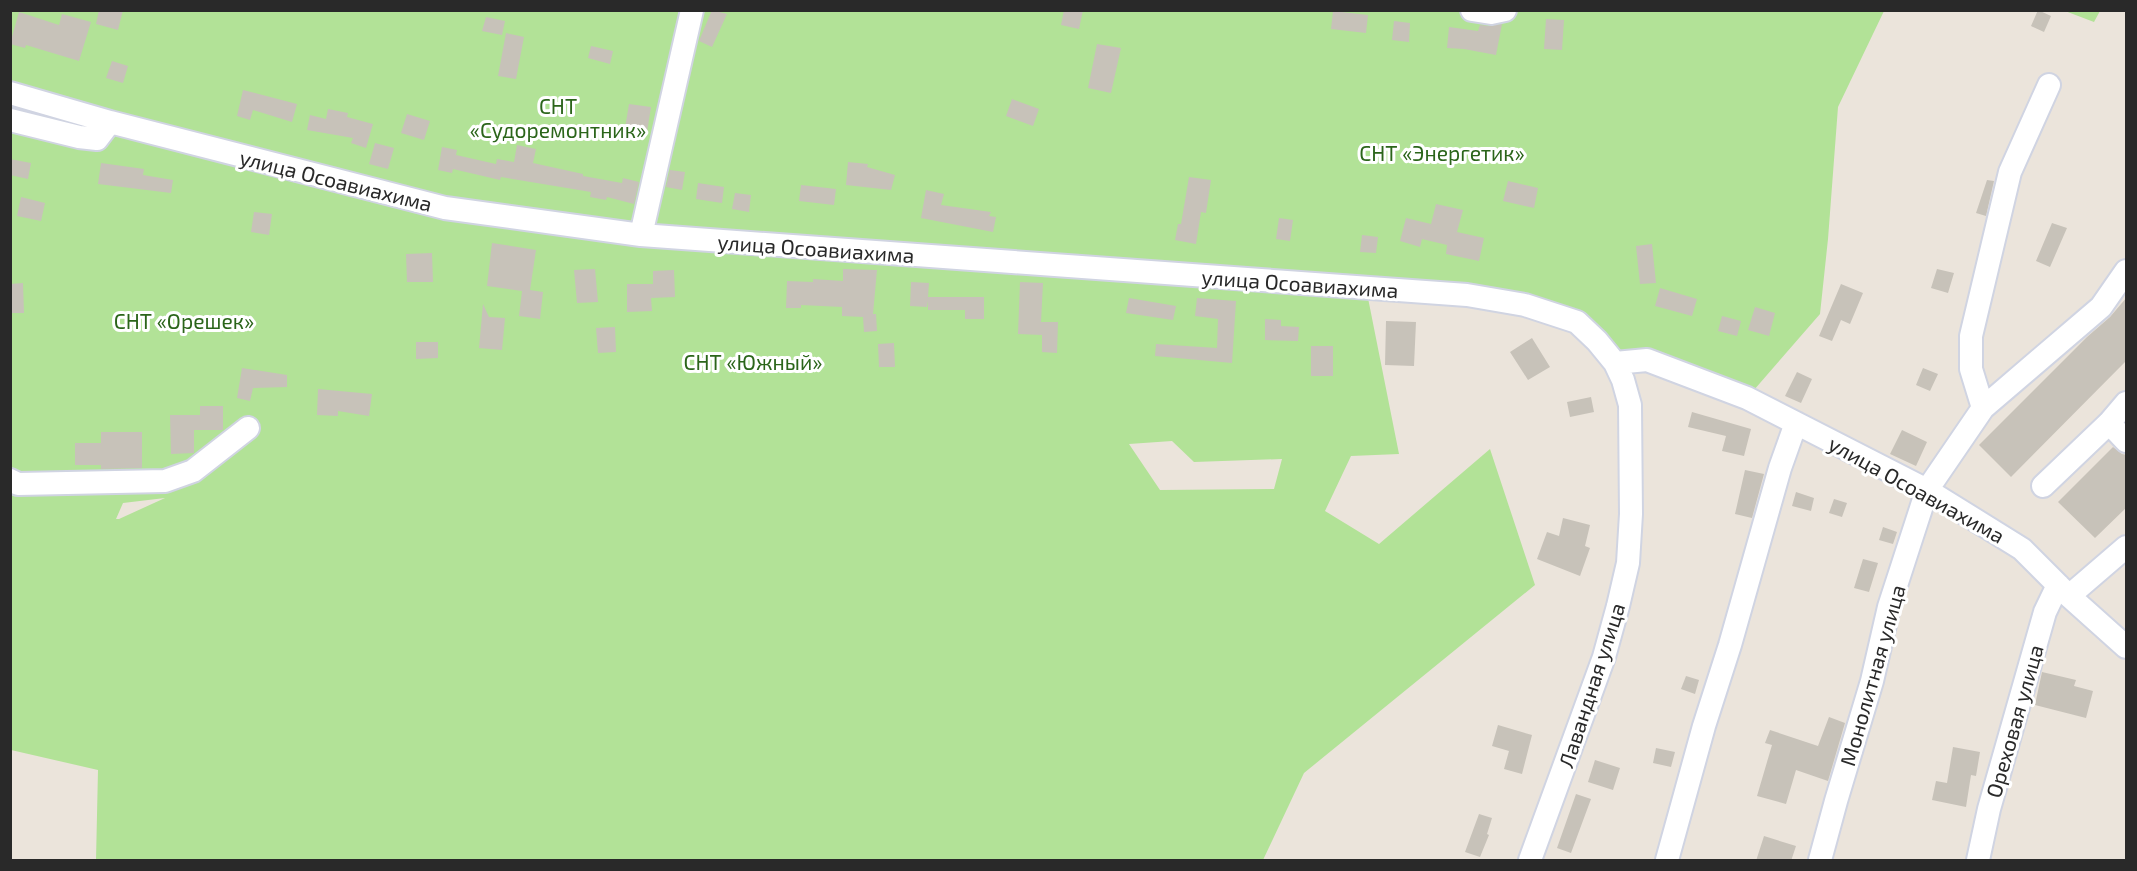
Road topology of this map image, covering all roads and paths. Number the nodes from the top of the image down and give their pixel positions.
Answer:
1 (692, 10) edge
2 (1472, 10) edge
3 (1505, 10) edge
4 (2049, 85) dead end
5 (10, 93) edge
6 (10, 120) edge
7 (110, 122) junction
8 (641, 235) junction
9 (2127, 271) edge
10 (1615, 363) junction
11 (2127, 403) edge
12 (1983, 408) junction
13 (1796, 423) junction
14 (2109, 423) junction
15 (248, 428) dead end
16 (2127, 441) edge
17 (10, 480) edge
18 (2043, 486) dead end
19 (1927, 490) junction
20 (2127, 547) edge
21 (2064, 590) junction
22 (2127, 647) edge
23 (1530, 861) edge
24 (1667, 861) edge
25 (1820, 861) edge
26 (1978, 861) edge

1 - 8 street
2 - 3 street
4 - 12 street
5 - 7 street, улица Осоавиахима
6 - 7 street
7 - 8 street, улица Осоавиахима
8 - 10 street, улица Осоавиахима
9 - 12 street, Монолитная улица
10 - 13 street, улица Осоавиахима
10 - 23 street, Лавандная улица
11 - 14 street
12 - 19 street, Монолитная улица
13 - 19 street, улица Осоавиахима
13 - 24 street
14 - 16 street
14 - 18 street
15 - 17 street
19 - 21 street, улица Осоавиахима
19 - 25 street, Монолитная улица
20 - 21 street
21 - 22 street, улица Осоавиахима
21 - 26 street, Ореховая улица

